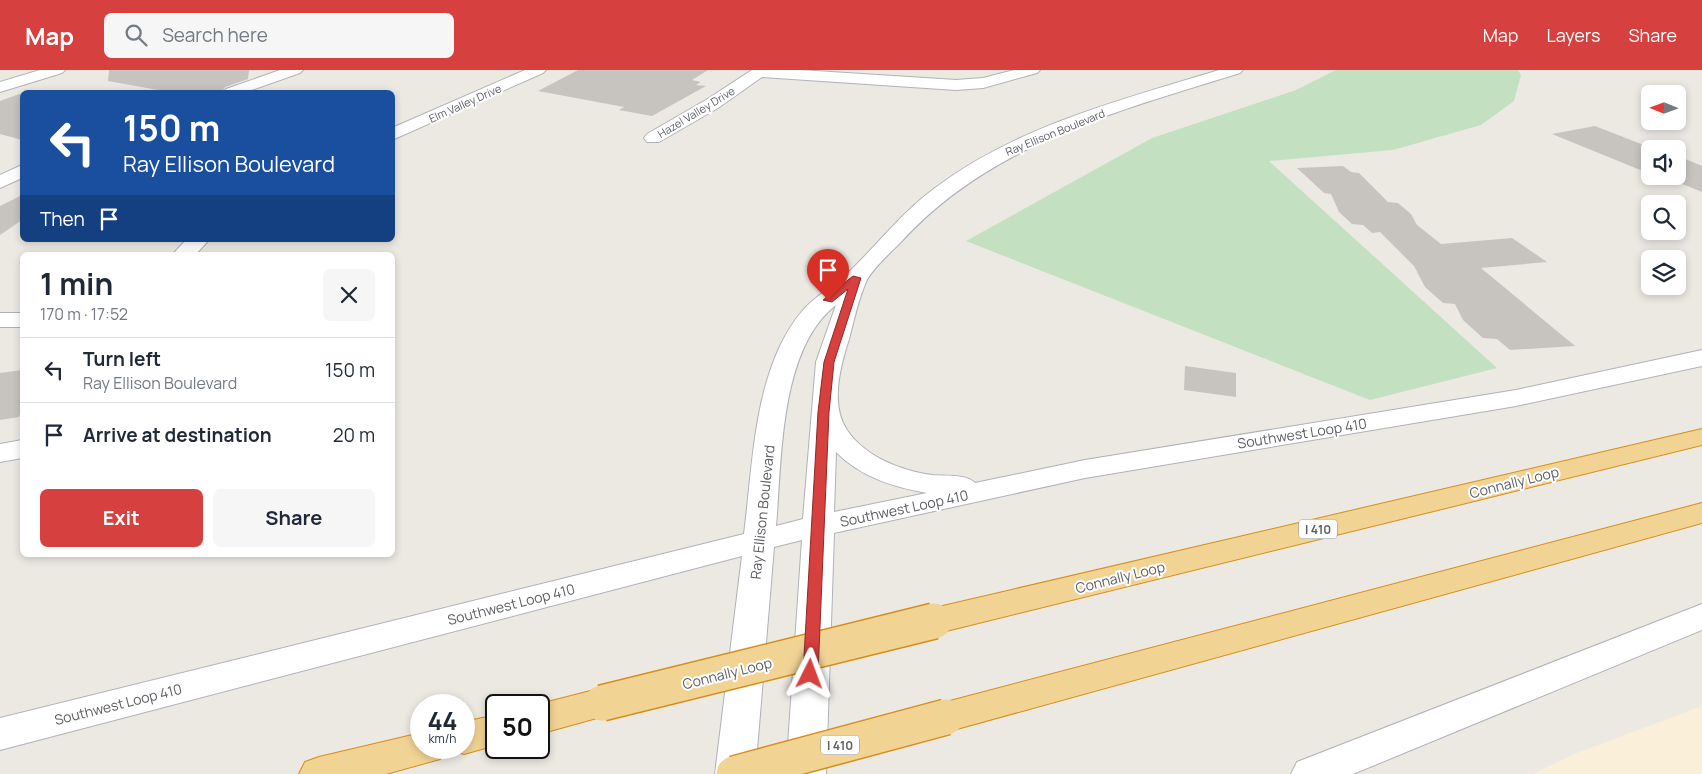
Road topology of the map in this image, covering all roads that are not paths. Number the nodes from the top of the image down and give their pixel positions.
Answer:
1 (57, 70) edge
2 (295, 70) edge
3 (538, 70) edge
4 (1032, 70) edge
5 (1235, 70) edge
6 (0, 87) edge
7 (238, 90) edge
8 (395, 134) edge
9 (653, 138) dead end
10 (20, 172) edge
11 (0, 182) edge
12 (196, 242) edge
13 (186, 252) edge
14 (856, 278) junction
15 (0, 320) edge
16 (20, 320) edge
17 (1702, 358) edge
18 (824, 412) junction
19 (1702, 437) edge
20 (20, 449) edge
21 (0, 453) edge
22 (994, 489) junction
23 (1702, 513) edge
24 (817, 526) junction
25 (1702, 531) edge
26 (1619, 536) junction
27 (759, 541) junction
28 (1702, 616) edge
29 (550, 716) edge
30 (0, 734) edge
31 (410, 752) edge
32 (319, 774) edge
33 (734, 774) edge
34 (806, 774) edge
35 (1312, 774) edge

1 - 6 main road
2 - 7 main road
3 - 8 main road, Elm Valley Drive
4 - 9 main road, Hazel Valley Drive
5 - 14 main road, Ray Ellison Boulevard
10 - 11 main road
12 - 13 main road
14 - 18 main road, Ray Ellison Boulevard
14 - 27 main road, Ray Ellison Boulevard
15 - 16 main road
17 - 22 main road, Southwest Loop 410
18 - 22 main road
18 - 24 main road, Ray Ellison Boulevard
19 - 29 highway, Connally Loop / I 410, bridge
20 - 21 main road
22 - 24 main road, Southwest Loop 410
23 - 26 highway, I 410
24 - 27 main road, Southwest Loop 410
24 - 34 main road, Ray Ellison Boulevard
25 - 26 highway
26 - 33 highway, I 410, bridge
27 - 30 main road, Southwest Loop 410
27 - 33 main road, Ray Ellison Boulevard
28 - 35 main road
31 - 32 highway

